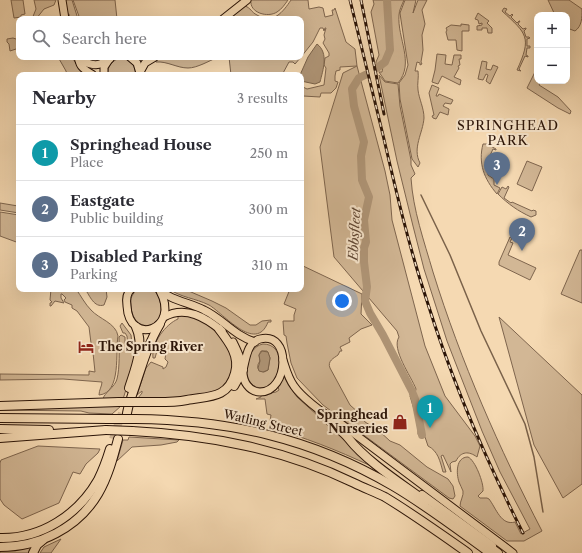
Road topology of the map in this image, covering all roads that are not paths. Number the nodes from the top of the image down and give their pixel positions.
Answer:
1 (62, 0) edge
2 (247, 0) edge
3 (65, 16) edge
4 (227, 16) edge
5 (78, 60) edge
6 (80, 60) edge
7 (107, 60) edge
8 (109, 60) edge
9 (134, 60) edge
10 (150, 60) edge
11 (89, 72) edge
12 (104, 72) edge
13 (140, 72) edge
14 (141, 72) edge
15 (125, 292) edge
16 (129, 292) edge
17 (160, 292) edge
18 (163, 292) edge
19 (126, 300) junction
20 (164, 317) junction
21 (160, 324) junction
22 (136, 327) junction
23 (219, 329) junction
24 (255, 342) junction
25 (283, 360) junction
26 (243, 370) junction
27 (126, 401) junction
28 (183, 401) junction
29 (0, 406) edge
30 (124, 413) tunnel mouth
31 (325, 415) junction
32 (0, 418) edge
33 (0, 429) edge
34 (106, 430) junction
35 (0, 438) edge
36 (349, 438) junction
37 (0, 538) edge
38 (43, 539) junction
39 (0, 547) edge
40 (33, 553) edge
41 (468, 553) edge
42 (490, 553) edge
43 (498, 553) edge
44 (502, 553) edge
45 (513, 553) edge

1 - 3 main road
2 - 4 main road
5 - 11 main road
6 - 7 main road
8 - 12 main road
9 - 13 main road
10 - 14 main road
15 - 19 main road
16 - 19 main road
17 - 20 main road
18 - 24 main road
19 - 22 main road
20 - 21 main road
20 - 23 main road
21 - 22 main road
21 - 27 highway
22 - 27 highway
23 - 26 main road
23 - 28 highway
24 - 25 main road
24 - 26 main road
25 - 26 main road
25 - 31 main road
26 - 28 highway
27 - 28 highway, bridge
27 - 29 highway
27 - 30 highway
31 - 36 highway
31 - 45 main road
32 - 42 highway, Watling Street, bridge
33 - 34 highway
34 - 35 highway
34 - 41 highway, bridge
36 - 43 highway
36 - 44 highway
37 - 38 highway
38 - 39 highway
38 - 40 highway

